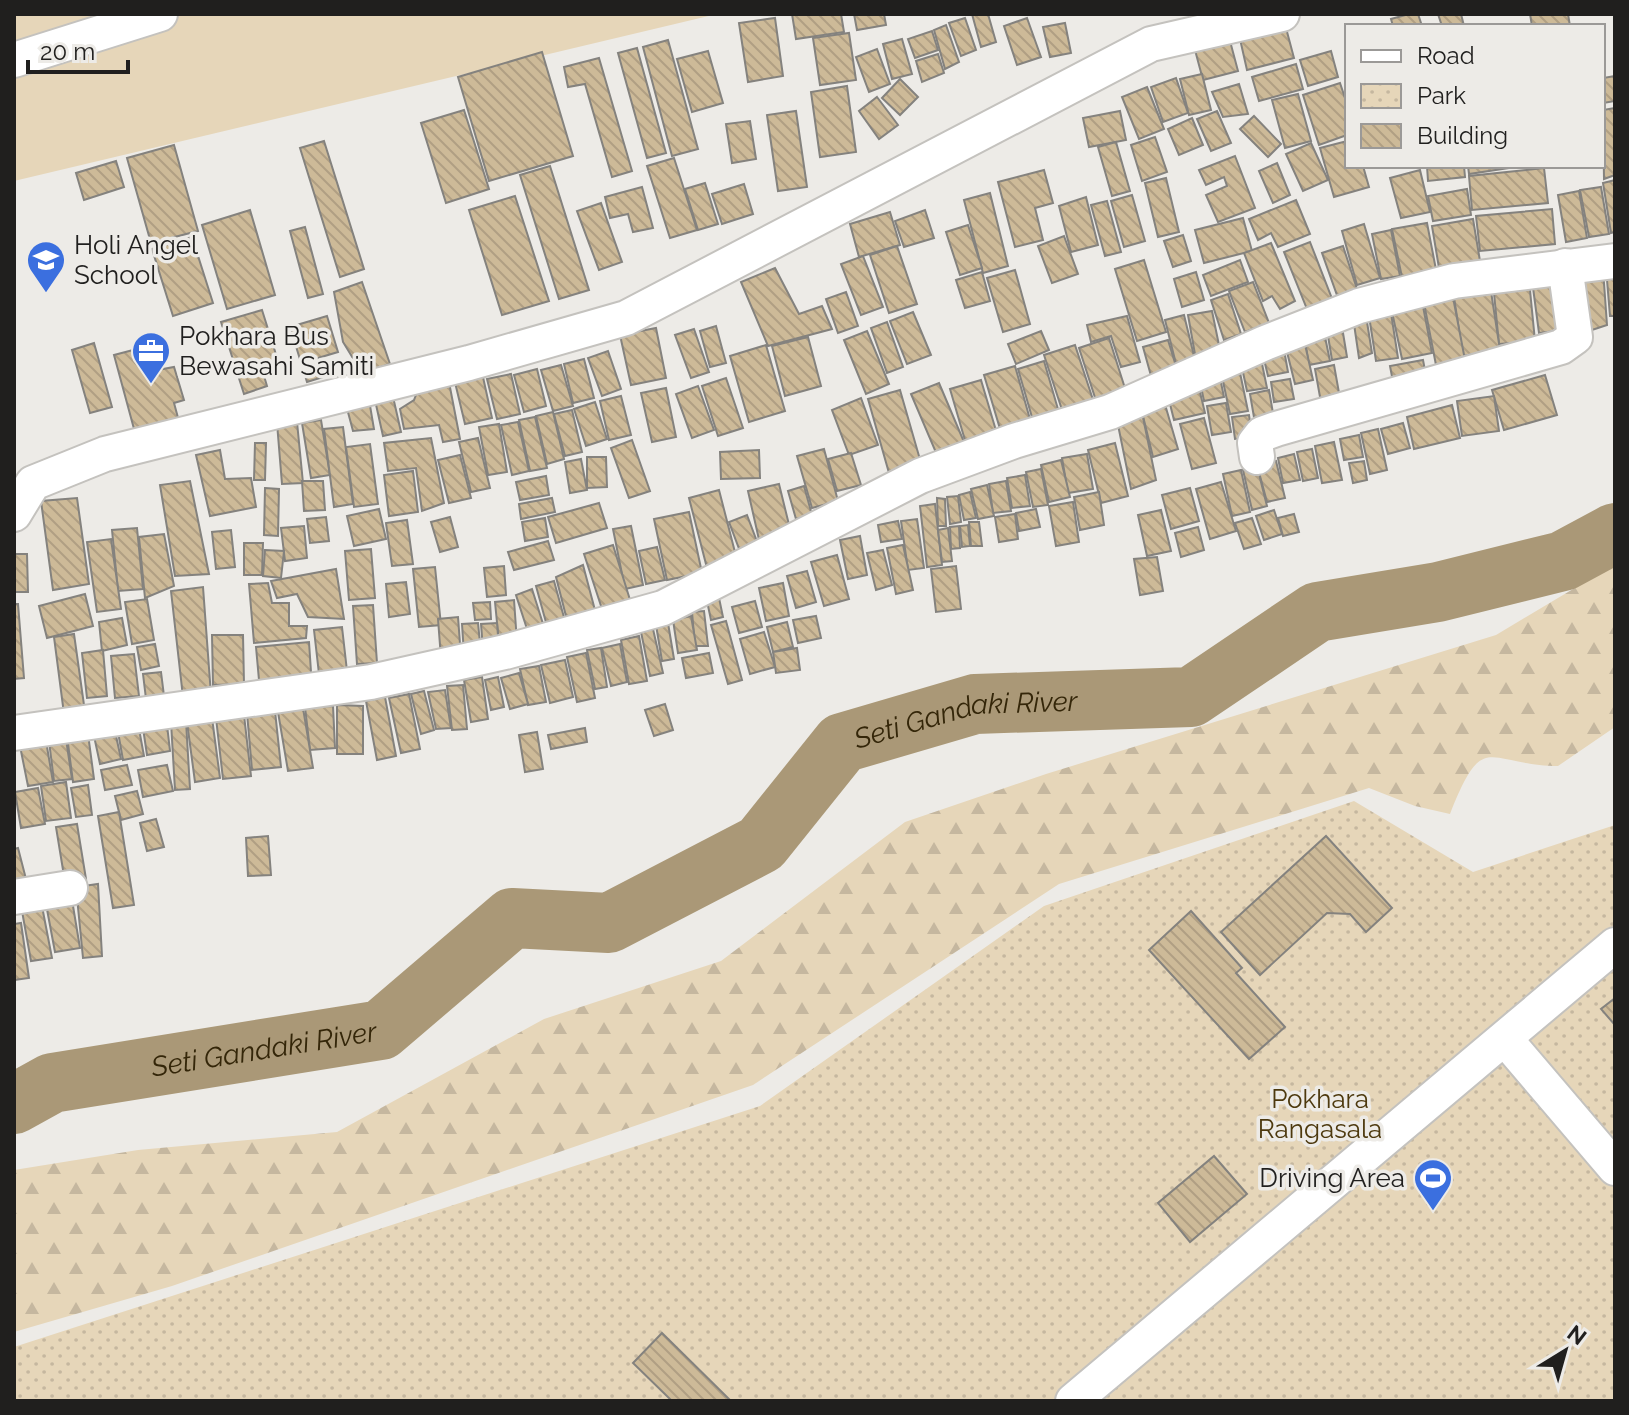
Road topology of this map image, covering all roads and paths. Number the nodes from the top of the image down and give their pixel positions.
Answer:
1 (160, 14) edge
2 (1169, 14) edge
3 (1282, 14) edge
4 (1151, 44) junction
5 (14, 60) edge
6 (1615, 261) edge
7 (1565, 266) junction
8 (1257, 457) dead end
9 (14, 514) edge
10 (14, 733) edge
11 (70, 888) dead end
12 (14, 897) edge
13 (1615, 945) edge
14 (1505, 1039) junction
15 (1615, 1168) edge
16 (1073, 1401) edge

1 - 5 street
2 - 4 street
3 - 4 street
4 - 9 street
6 - 7 street
7 - 8 street
7 - 10 street
11 - 12 street
13 - 14 street
14 - 15 street
14 - 16 street

